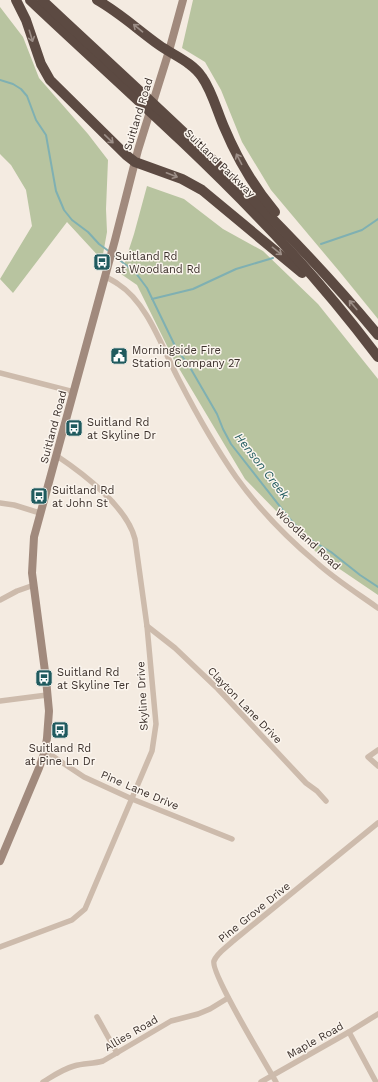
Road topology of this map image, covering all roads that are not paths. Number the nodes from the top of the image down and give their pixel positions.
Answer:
1 (16, 0) edge
2 (30, 0) edge
3 (42, 0) edge
4 (98, 0) edge
5 (183, 0) edge
6 (169, 52) junction
7 (133, 91) junction
8 (169, 125) junction
9 (135, 162) junction
10 (320, 268) junction
11 (105, 276) junction
12 (348, 319) junction
13 (378, 335) edge
14 (378, 357) edge
15 (0, 373) edge
16 (74, 392) junction
17 (57, 456) junction
18 (0, 503) edge
19 (40, 513) junction
20 (34, 585) junction
21 (0, 600) edge
22 (378, 608) edge
23 (147, 626) junction
24 (48, 695) junction
25 (0, 701) edge
26 (378, 750) edge
27 (45, 751) junction
28 (378, 766) edge
29 (132, 799) junction
30 (326, 800) dead end
31 (378, 823) edge
32 (232, 839) dead end
33 (0, 862) edge
34 (0, 946) edge
35 (228, 998) junction
36 (378, 1014) edge
37 (97, 1017) dead end
38 (349, 1032) junction
39 (117, 1053) junction
40 (272, 1076) junction
41 (43, 1082) edge
42 (261, 1082) edge
43 (276, 1082) edge
44 (376, 1082) edge

1 -> 9 highway
2 - 7 highway, Suitland Parkway
3 - 7 highway, Suitland Parkway
6 -> 4 highway
5 - 6 main road, Suitland Road
6 - 9 main road, Suitland Road
10 -> 6 highway
7 - 8 highway, Suitland Parkway
8 - 10 highway, Suitland Parkway
8 - 12 highway, Suitland Parkway
9 - 11 main road, Suitland Road
9 -> 12 highway
13 -> 10 highway, Suitland Parkway
11 - 16 main road, Suitland Road
11 - 22 street, Woodland Road
12 - 14 highway, Suitland Parkway
15 - 16 street
16 - 17 main road, Suitland Road
17 - 19 main road, Suitland Road
17 - 23 street, Skyline Drive
18 - 19 street
19 - 20 main road, Suitland Road
20 - 21 street
20 - 24 main road, Suitland Road
23 - 29 street, Skyline Drive
23 - 30 street, Clayton Lane Drive
24 - 25 street
24 - 27 main road, Suitland Road
26 - 28 street
27 - 29 street, Pine Lane Drive
27 - 33 main road, Suitland Road
29 - 32 street, Pine Lane Drive
29 - 34 street, Skyline Drive
31 - 35 street, Pine Grove Drive
35 - 39 street, Allies Road
35 - 40 street, Pine Grove Drive
36 - 38 street, Maple Road
37 - 39 street
38 - 40 street, Maple Road
38 - 44 street
39 - 41 street, Allies Road
40 - 42 street, Maple Road
40 - 43 street, Pine Grove Drive

